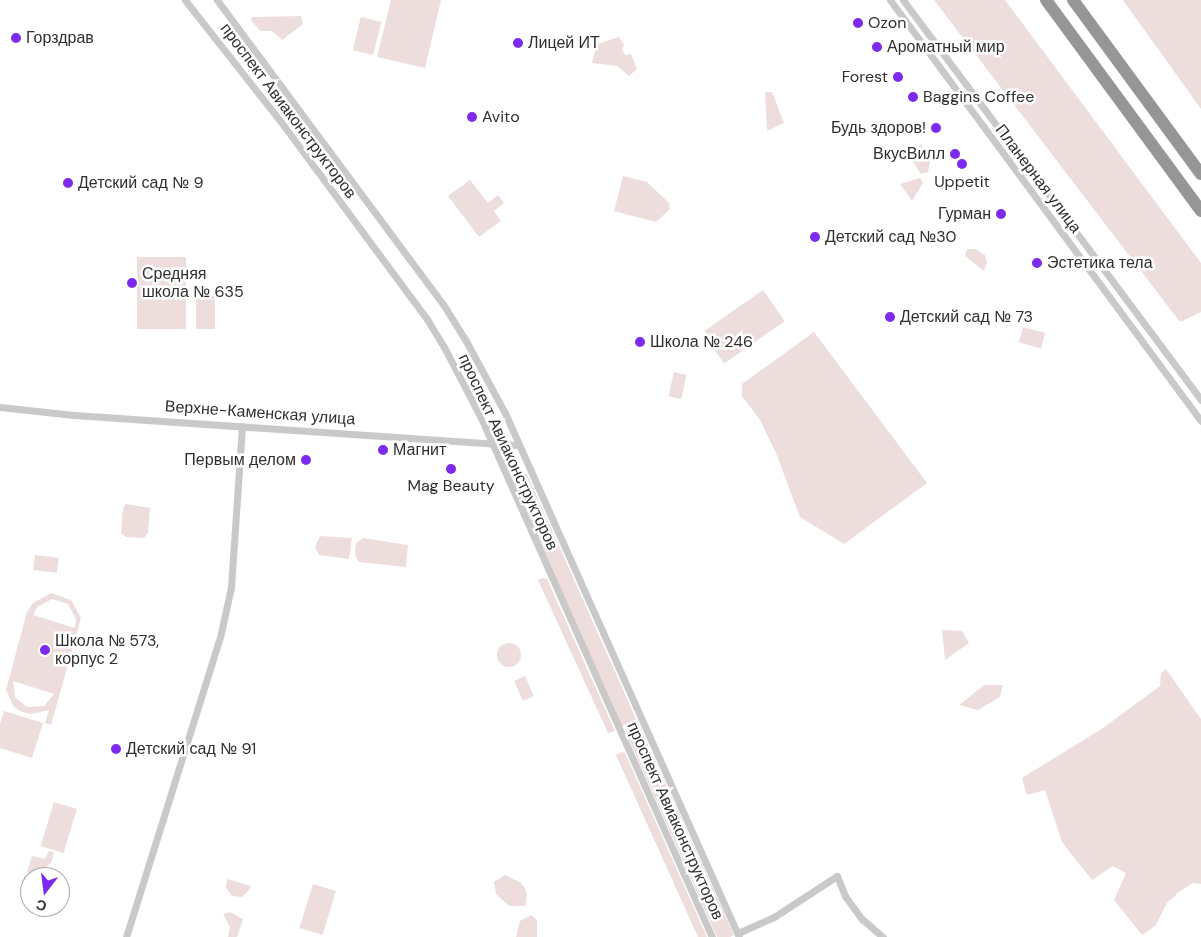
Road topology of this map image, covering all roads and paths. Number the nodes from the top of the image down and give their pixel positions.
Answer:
1 (185, 0) edge
2 (216, 0) edge
3 (890, 0) edge
4 (903, 0) edge
5 (1046, 0) edge
6 (1073, 0) edge
7 (1201, 174) edge
8 (1201, 212) edge
9 (1201, 400) edge
10 (0, 406) edge
11 (1201, 421) edge
12 (242, 426) junction
13 (490, 443) junction
14 (518, 445) junction
15 (738, 935) edge
16 (126, 937) edge
17 (712, 937) edge
18 (883, 937) edge

1 - 13 street, проспект Авиаконструкторов
2 - 14 street, проспект Авиаконструкторов
3 - 11 street, Планерная улица
4 - 9 street, Планерная улица
5 - 8 highway
6 - 7 highway
10 - 12 street, Верхне-Каменская улица
12 - 13 street, Верхне-Каменская улица
12 - 16 street
13 - 14 street, Верхне-Каменская улица
13 - 17 street, проспект Авиаконструкторов
14 - 15 street, проспект Авиаконструкторов
15 - 18 street

